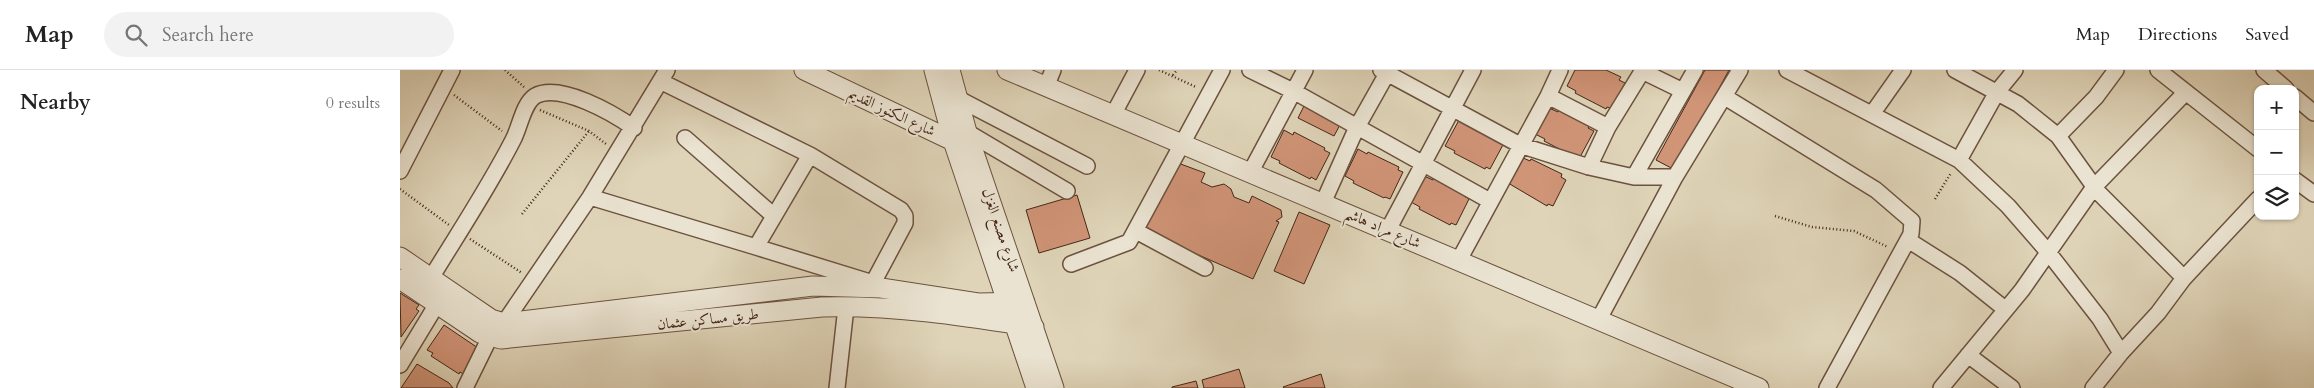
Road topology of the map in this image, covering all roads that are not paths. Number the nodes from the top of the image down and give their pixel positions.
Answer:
1 (452, 70) edge
2 (804, 70) edge
3 (934, 70) edge
4 (950, 70) edge
5 (1007, 70) edge
6 (1137, 70) edge
7 (1222, 70) edge
8 (1250, 70) edge
9 (1305, 70) edge
10 (1473, 70) edge
11 (1560, 70) edge
12 (1642, 70) edge
13 (1695, 70) edge
14 (1740, 70) edge
15 (1787, 70) edge
16 (1903, 70) edge
17 (1958, 70) edge
18 (2015, 70) edge
19 (2116, 70) edge
20 (2158, 70) edge
21 (2264, 70) edge
22 (1386, 71) edge
23 (665, 76) edge
24 (1050, 78) edge
25 (2281, 85) edge
26 (1293, 91) junction
27 (1683, 91) junction
28 (1997, 92) junction
29 (2186, 92) junction
30 (1548, 96) junction
31 (1725, 97) junction
32 (957, 98) junction
33 (2299, 100) edge
34 (1450, 109) junction
35 (2314, 113) edge
36 (1872, 114) junction
37 (1113, 115) junction
38 (1357, 127) junction
39 (1608, 127) junction
40 (634, 128) junction
41 (960, 136) junction
42 (2058, 136) junction
43 (685, 138) dead end
44 (1183, 144) junction
45 (1520, 145) junction
46 (2254, 146) edge
47 (810, 155) junction
48 (1959, 160) junction
49 (1422, 164) junction
50 (1087, 166) dead end
51 (1588, 167) junction
52 (400, 171) edge
53 (1250, 173) junction
54 (1634, 177) junction
55 (1675, 177) junction
56 (2299, 183) edge
57 (2094, 187) junction
58 (1068, 191) dead end
59 (2314, 194) edge
60 (590, 197) junction
61 (1490, 201) junction
62 (1323, 203) junction
63 (2254, 203) edge
64 (774, 216) junction
65 (1388, 230) junction
66 (1136, 231) junction
67 (756, 247) junction
68 (1904, 247) junction
69 (2048, 252) junction
70 (400, 257) edge
71 (1459, 260) junction
72 (1071, 264) dead end
73 (1205, 268) dead end
74 (430, 278) junction
75 (2184, 278) junction
76 (400, 279) edge
77 (872, 285) junction
78 (1016, 303) junction
79 (437, 304) junction
80 (846, 307) junction
81 (2005, 309) junction
82 (978, 311) junction
83 (1599, 319) junction
84 (504, 323) junction
85 (1014, 324) junction
86 (1034, 328) junction
87 (490, 337) junction
88 (2121, 353) junction
89 (1968, 355) junction
90 (401, 362) edge
91 (465, 388) edge
92 (837, 388) edge
93 (1036, 388) edge
94 (1054, 388) edge
95 (1758, 388) edge
96 (1827, 388) edge
97 (1941, 388) edge
98 (2012, 388) edge
99 (2093, 388) edge

1 - 52 street
2 - 41 street, شارع الكنوز القديم
3 - 41 street, شارع مصنع الغزل
4 - 32 street, شارع مصنع الغزل
5 - 24 street, شارع مراد هاشم
6 - 37 street
7 - 44 street
8 - 26 street
9 - 26 street
10 - 34 street
11 - 30 street
12 - 27 street
12 - 39 street
13 - 27 street
14 - 31 street
15 - 36 street
16 - 36 street
17 - 28 street
18 - 28 street
19 - 42 street
20 - 29 street
21 - 25 street
22 - 34 street
22 - 38 street
23 - 40 street
23 - 47 street
24 - 37 street, شارع مراد هاشم
26 - 38 street
26 - 53 street
27 - 54 street
28 - 42 street
28 - 48 street
29 - 46 street
29 - 57 street
30 - 39 street
30 - 45 street
31 - 55 street
31 - 68 street
32 - 41 street, شارع مصنع الغزل
32 - 50 street
33 - 35 street
34 - 45 street
34 - 49 street
36 - 48 street
37 - 44 street, شارع مراد هاشم
38 - 49 street
38 - 62 street
39 - 51 street
40 - 60 street
40 - 74 street
41 - 58 street
41 - 78 street, شارع مصنع الغزل
42 - 57 street
43 - 64 street
44 - 53 street, شارع مراد هاشم
44 - 66 street
45 - 51 street
45 - 61 street
47 - 64 street
47 - 77 street
48 - 69 street
49 - 61 street
49 - 65 street
51 - 54 street
53 - 62 street, شارع مراد هاشم
54 - 55 street
55 - 83 street
56 - 59 street
57 - 69 street
57 - 75 street
60 - 67 street
60 - 84 street
61 - 71 street
62 - 65 street, شارع مراد هاشم
63 - 75 street
64 - 67 street
65 - 71 street, شارع مراد هاشم
66 - 72 street
66 - 73 street
67 - 77 street
68 - 81 street
68 - 96 street
69 - 81 street
69 - 88 street
70 - 74 street
71 - 83 street, شارع مراد هاشم
74 - 84 street
75 - 88 street
76 - 79 street, طريق مساكن عثمان
77 - 82 street, طريق مساكن عثمان
77 - 84 street, طريق مساكن عثمان
78 - 82 street, طريق مساكن عثمان
78 - 85 street, شارع مصنع الغزل
78 - 86 street, شارع مصنع الغزل
79 - 87 street, طريق مساكن عثمان
79 - 90 street
80 - 82 street, طريق مساكن عثمان
80 - 87 street, طريق مساكن عثمان
80 - 92 street
81 - 89 street
82 - 85 street, طريق مساكن عثمان
83 - 95 street, شارع مراد هاشم
85 - 86 street, طريق مساكن عثمان
85 - 93 street, شارع مصنع الغزل
86 - 94 street, شارع مصنع الغزل
87 - 91 street
88 - 99 street
89 - 97 street
89 - 98 street

